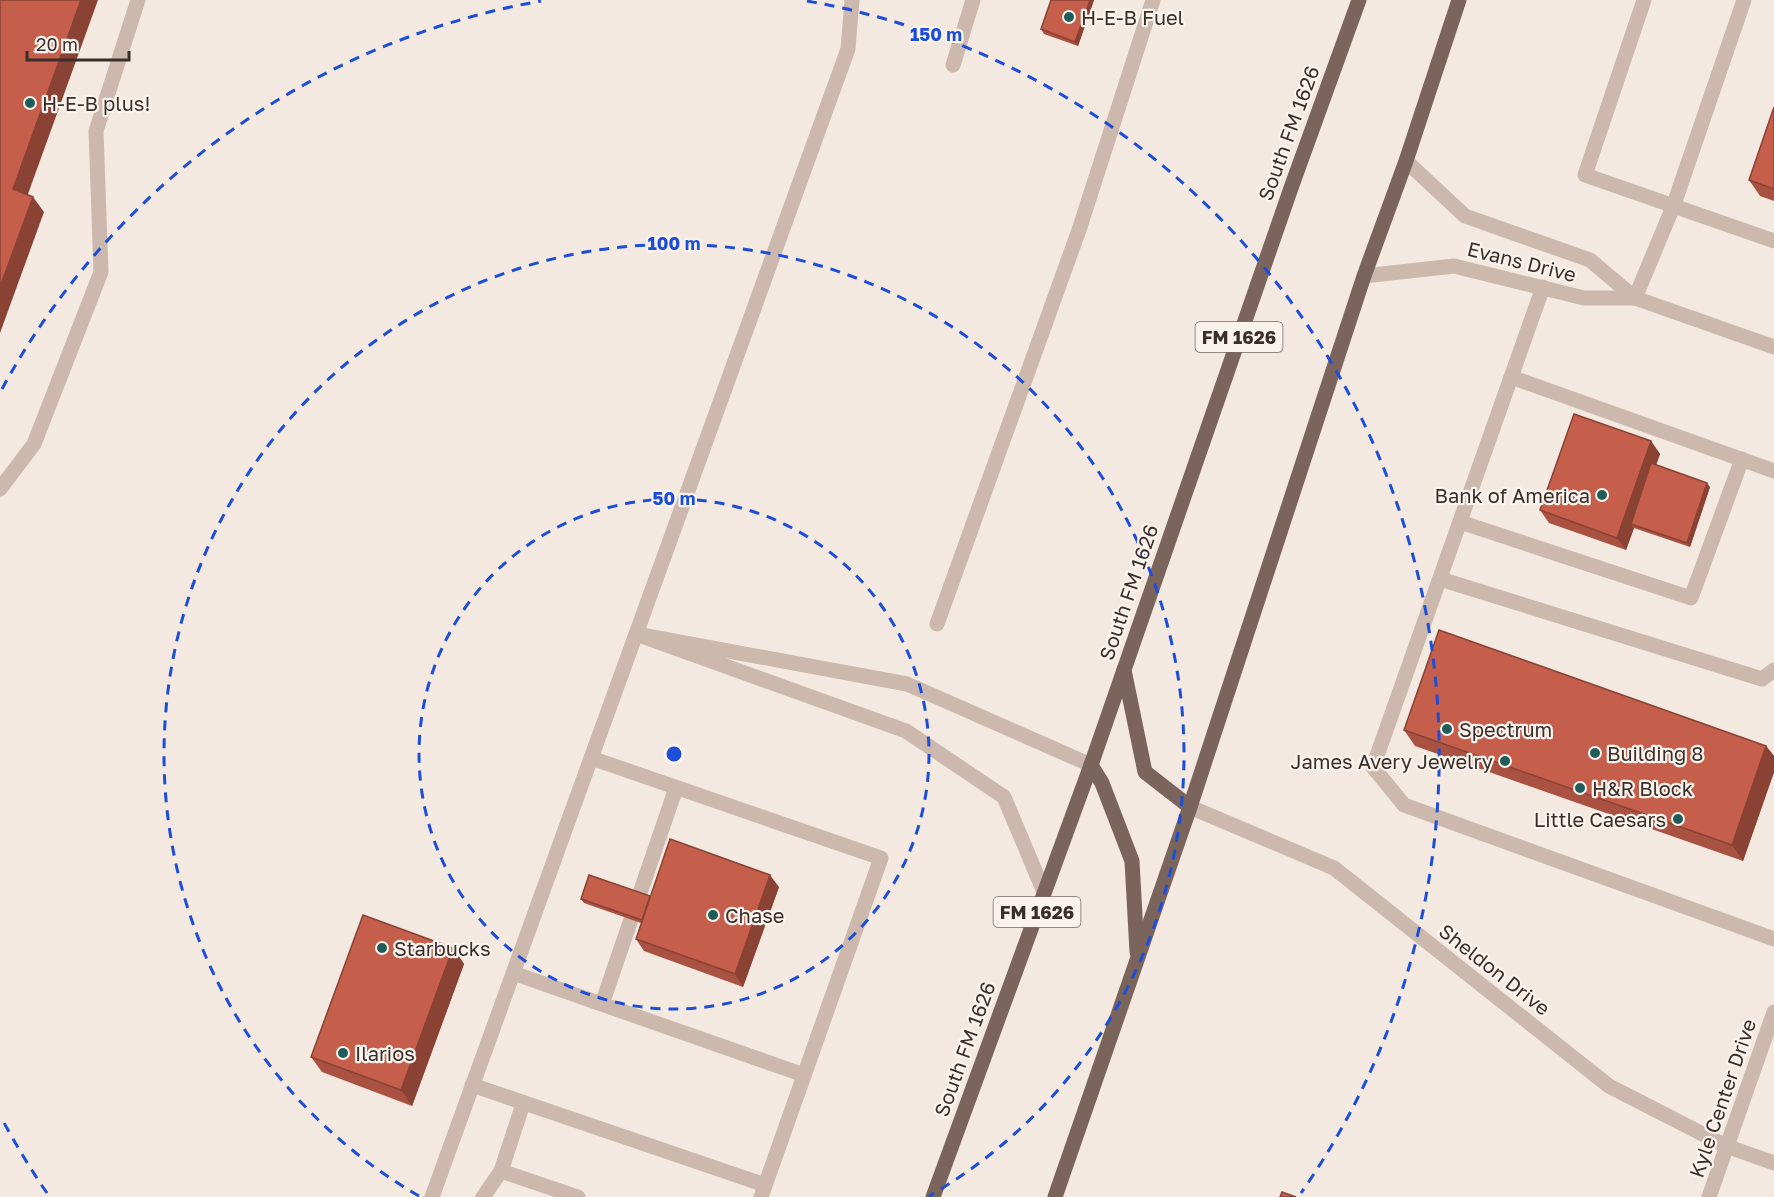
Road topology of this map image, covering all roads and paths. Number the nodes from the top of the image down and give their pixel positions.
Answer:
1 (138, 0) edge
2 (852, 0) edge
3 (973, 0) edge
4 (1153, 0) edge
5 (1359, 0) edge
6 (1459, 0) edge
7 (1644, 0) edge
8 (1744, 0) edge
9 (953, 65) dead end
10 (1406, 161) junction
11 (1673, 207) junction
12 (1774, 241) edge
13 (1364, 276) junction
14 (1543, 287) junction
15 (1635, 298) junction
16 (1774, 347) edge
17 (1511, 377) junction
18 (1742, 459) junction
19 (1774, 471) edge
20 (0, 489) edge
21 (1460, 522) junction
22 (1440, 579) junction
23 (937, 624) dead end
24 (636, 634) junction
25 (1124, 670) junction
26 (1774, 670) edge
27 (591, 758) junction
28 (1091, 765) junction
29 (676, 788) junction
30 (1190, 807) junction
31 (1044, 892) junction
32 (1774, 939) edge
33 (1137, 961) junction
34 (513, 973) junction
35 (602, 1005) junction
36 (1774, 1012) edge
37 (804, 1075) junction
38 (472, 1085) junction
39 (523, 1104) junction
40 (1726, 1146) junction
41 (1774, 1163) edge
42 (501, 1170) junction
43 (763, 1191) edge
44 (432, 1197) edge
45 (483, 1197) edge
46 (578, 1197) edge
47 (933, 1197) edge
48 (1055, 1197) edge
49 (1709, 1197) edge

1 - 20 street
2 - 24 street
3 - 9 street
4 - 23 street
5 - 25 main road, South FM 1626 / FM 1626
6 - 10 main road
7 - 11 street
8 - 11 street
10 - 13 main road
10 - 15 street, Evans Drive
11 - 12 street
11 - 15 street
13 - 14 street, Evans Drive
13 - 30 main road
14 - 15 street, Evans Drive
14 - 17 street
15 - 16 street, Evans Drive
17 - 18 street
17 - 21 street
18 - 19 street
18 - 21 street
21 - 22 street
22 - 26 street
22 - 32 street
24 - 27 street
24 - 28 street
24 - 31 street
25 - 28 main road, South FM 1626 / FM 1626
25 - 30 main road
27 - 29 street
27 - 34 street
28 - 31 main road, South FM 1626 / FM 1626
28 - 33 main road
29 - 35 street
29 - 37 street
30 - 33 main road
30 - 40 street, Sheldon Drive
31 - 47 main road, South FM 1626 / FM 1626
33 - 48 main road
34 - 35 street
34 - 38 street
35 - 37 street
36 - 40 street, Kyle Center Drive
37 - 43 street
38 - 39 street
38 - 44 street
39 - 42 street
39 - 43 street
40 - 41 street, Sheldon Drive
40 - 49 street, Kyle Center Drive
42 - 45 street
42 - 46 street

